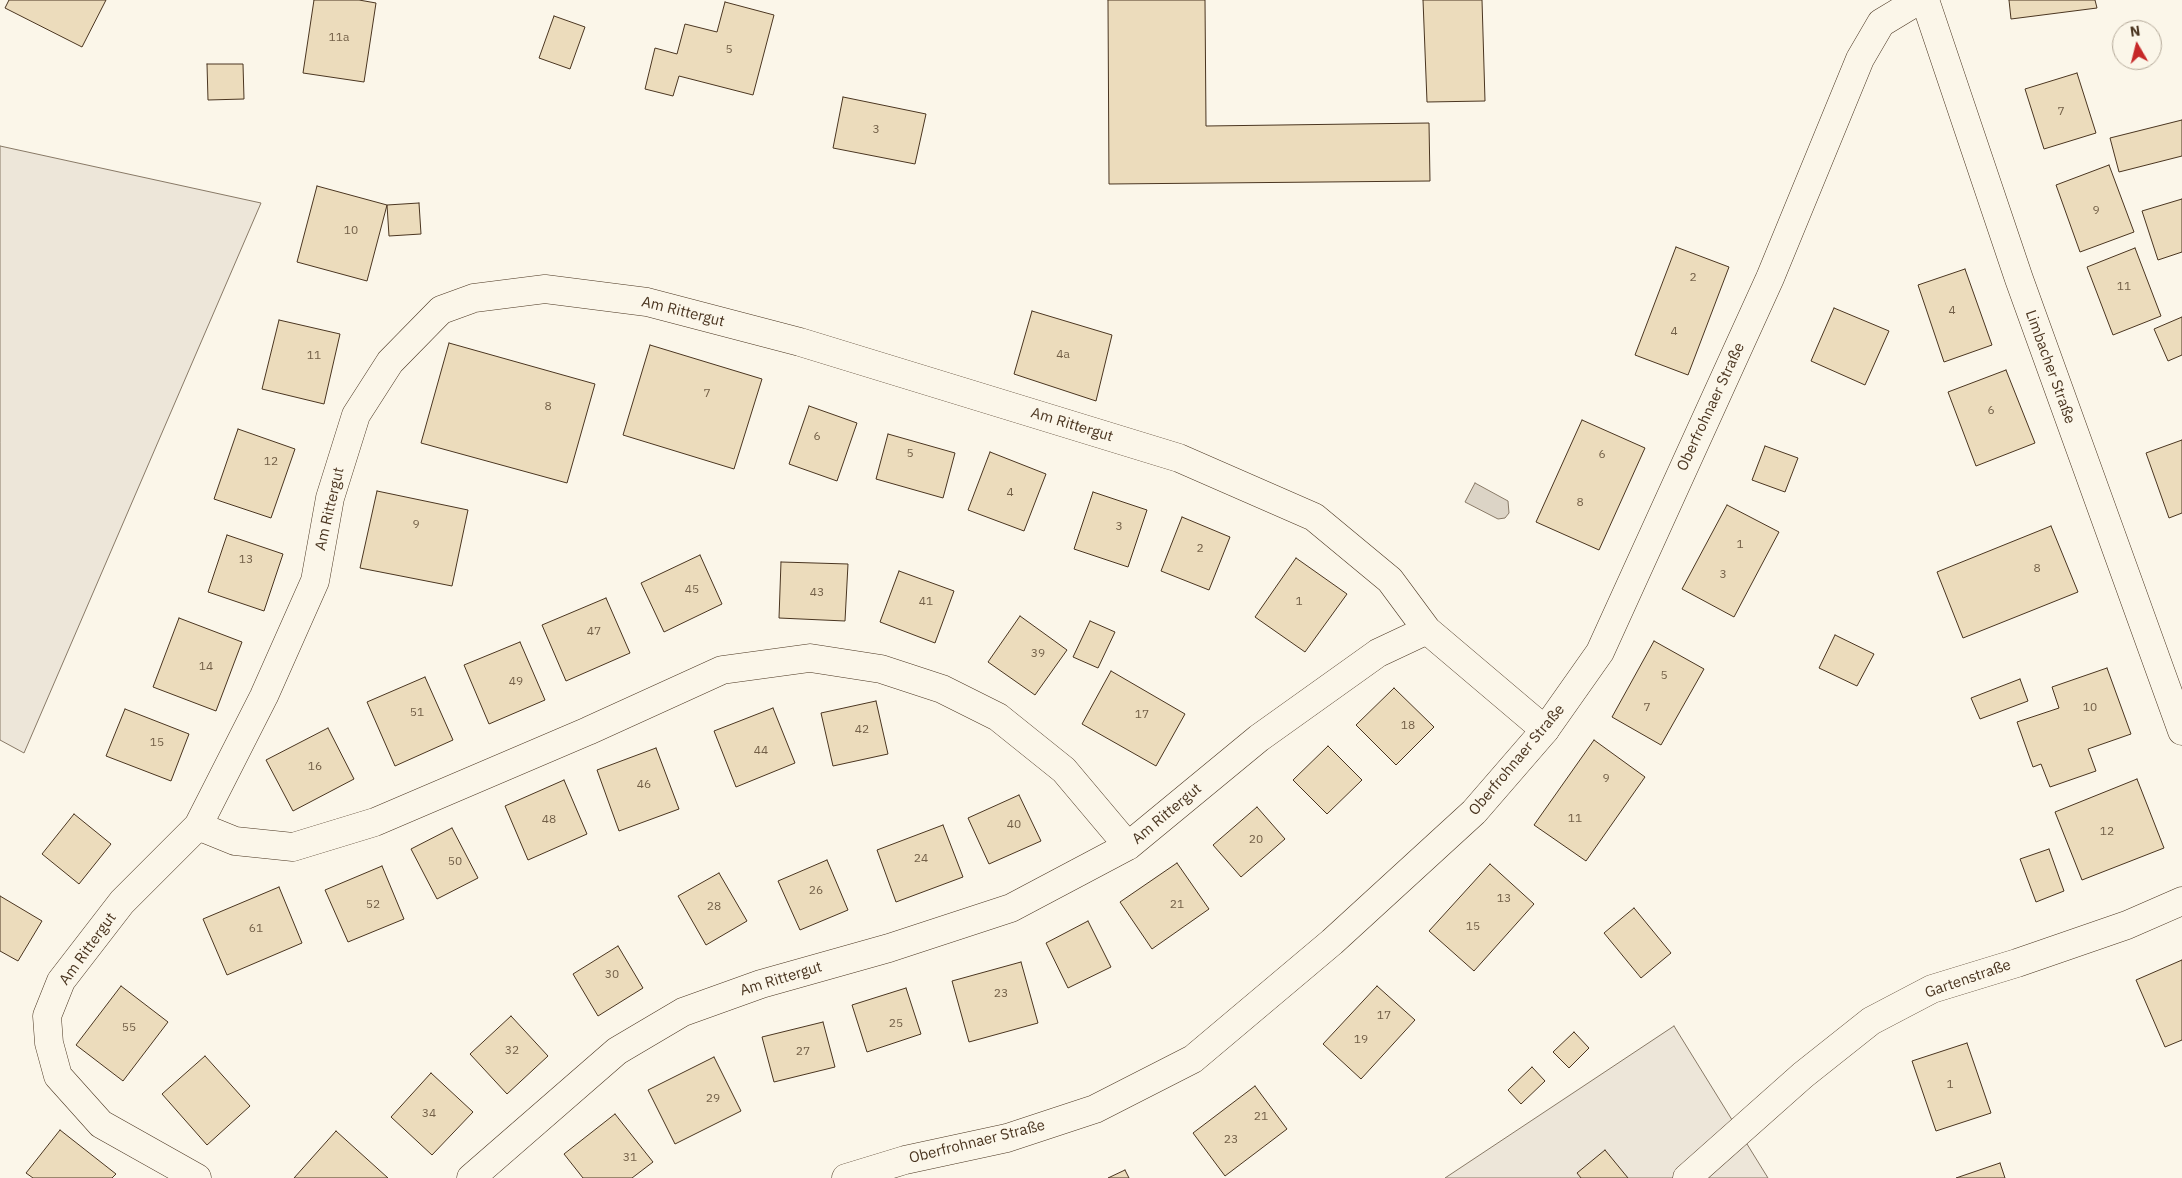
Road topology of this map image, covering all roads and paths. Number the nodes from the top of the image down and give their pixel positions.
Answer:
1 (1919, 0) edge
2 (1924, 0) edge
3 (1427, 630) junction
4 (1545, 730) junction
5 (2182, 731) edge
6 (198, 826) junction
7 (1128, 846) junction
8 (2182, 901) edge
9 (197, 1178) edge
10 (471, 1178) edge
11 (846, 1178) edge
12 (1687, 1178) edge

1 - 4 street, Oberfrohnaer Straße
2 - 5 street, Limbacher Straße
3 - 4 street, Am Rittergut
3 - 6 street, Am Rittergut
3 - 7 street, Am Rittergut
4 - 11 street, Oberfrohnaer Straße
6 - 7 street, Am Rittergut
6 - 9 street, Am Rittergut
7 - 10 street, Am Rittergut
8 - 12 street, Gartenstraße

